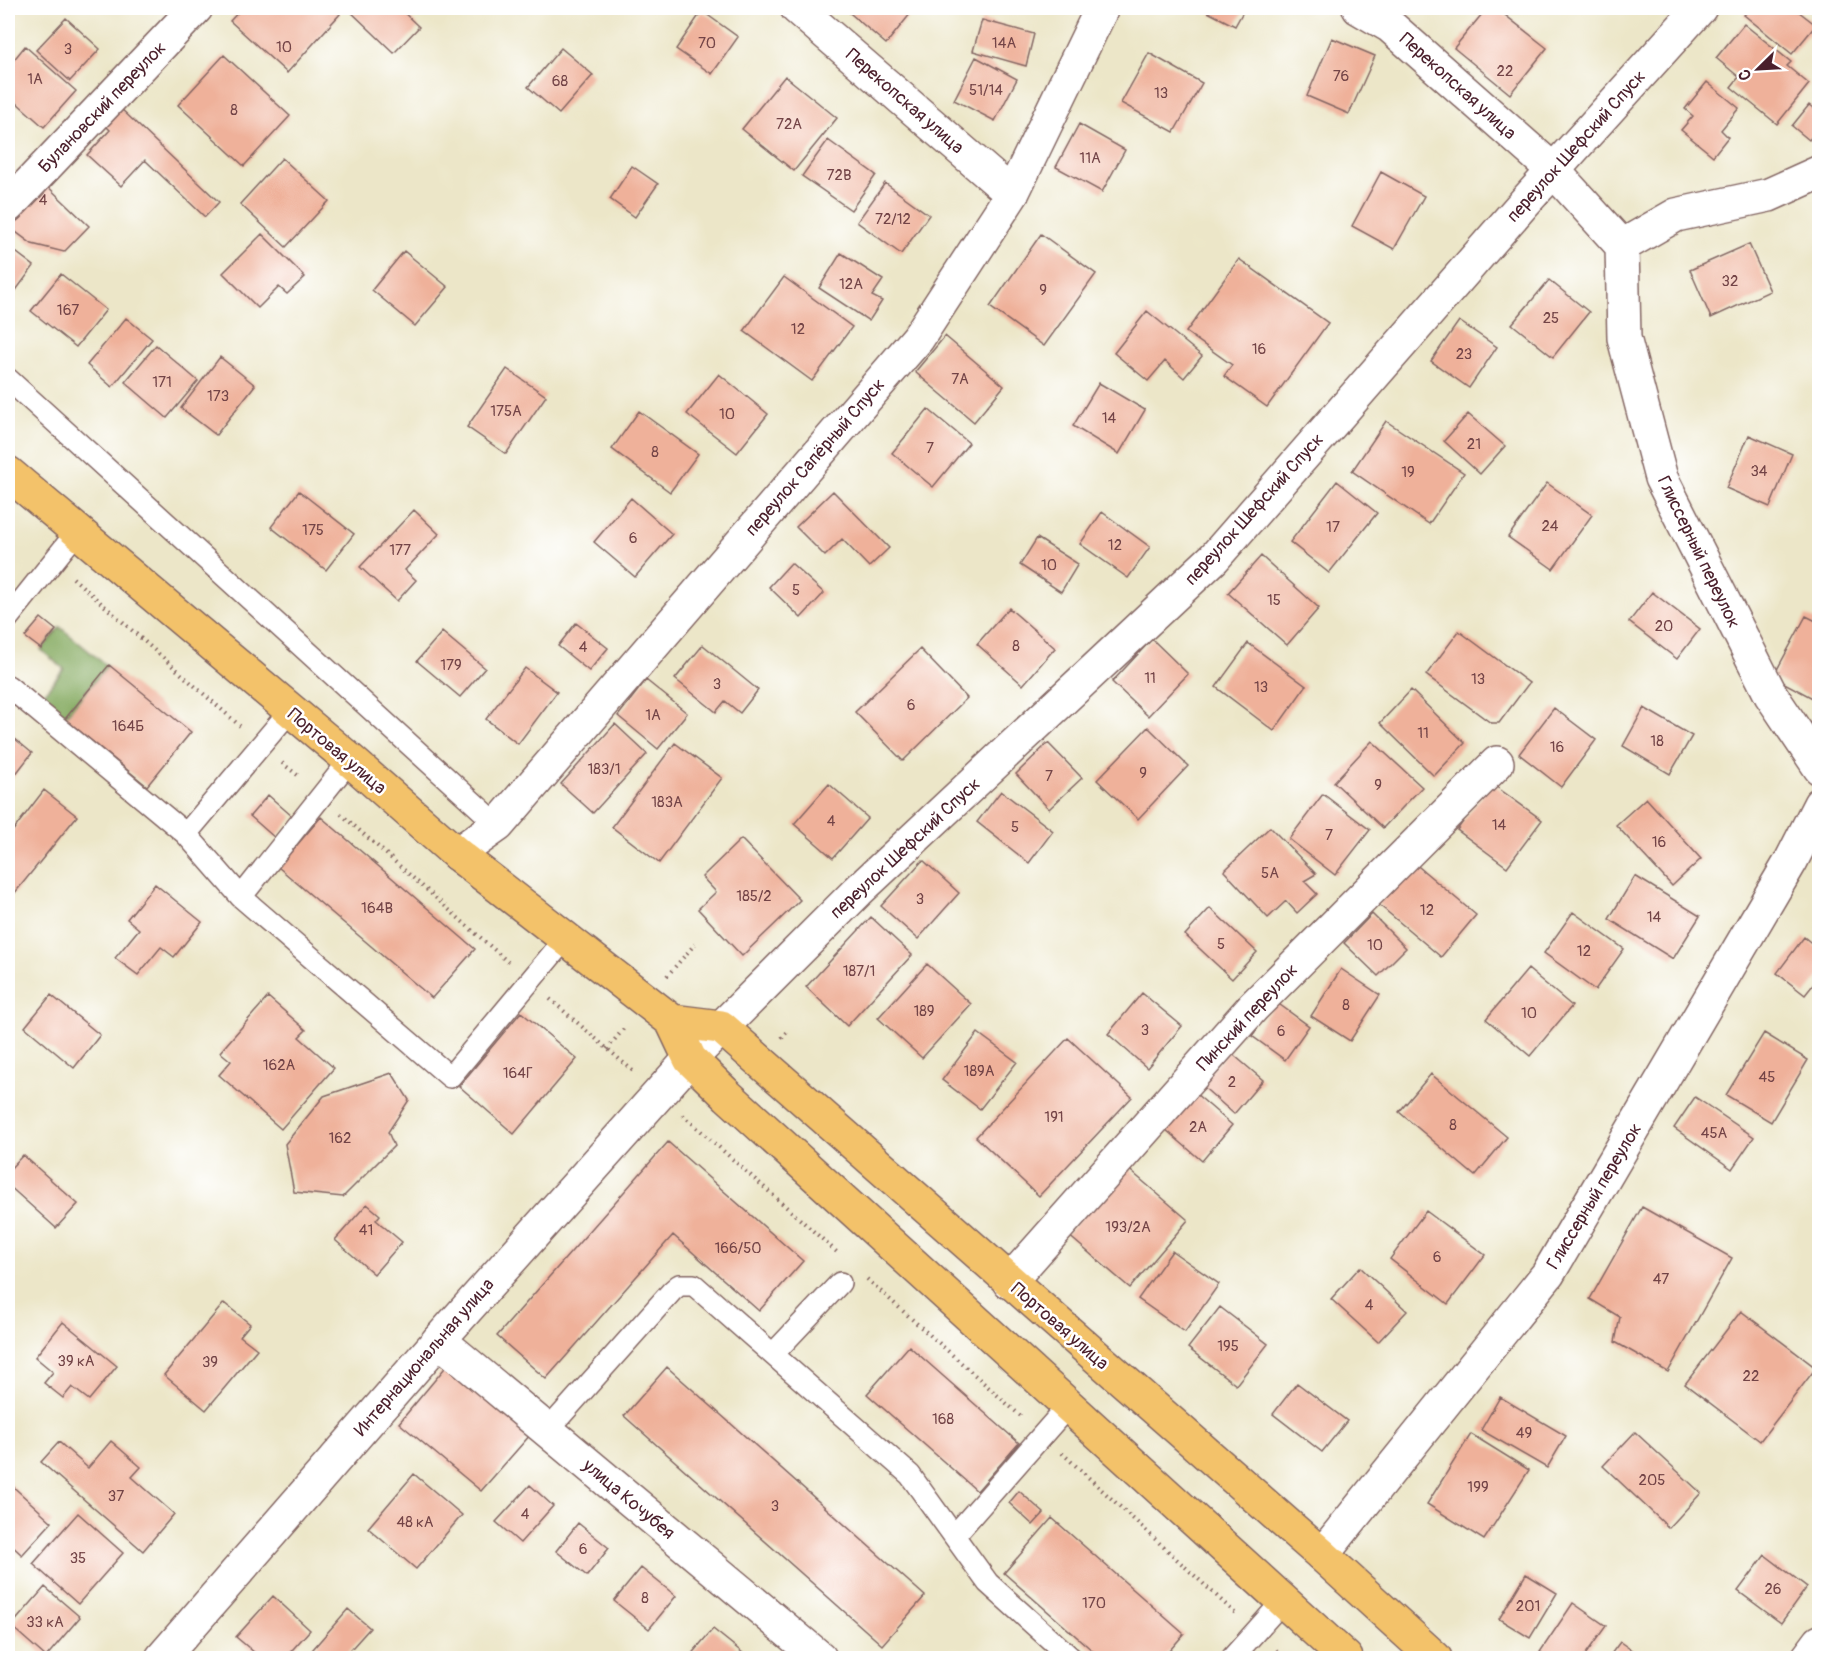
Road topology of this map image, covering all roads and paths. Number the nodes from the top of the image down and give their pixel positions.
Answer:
1 (196, 8) edge
2 (797, 8) edge
3 (1102, 8) edge
4 (1359, 8) edge
5 (1700, 8) edge
6 (1553, 170) junction
7 (1820, 172) edge
8 (1012, 194) junction
9 (8, 206) edge
10 (1622, 246) junction
11 (8, 379) edge
12 (8, 473) edge
13 (76, 533) junction
14 (8, 618) edge
15 (8, 686) edge
16 (289, 712) junction
17 (350, 760) junction
18 (1497, 763) dead end
19 (1820, 768) edge
20 (1820, 804) edge
21 (498, 825) junction
22 (186, 834) junction
23 (457, 854) junction
24 (241, 897) junction
25 (564, 939) junction
26 (672, 1021) junction
27 (721, 1028) junction
28 (690, 1059) junction
29 (1009, 1282) junction
30 (840, 1283) dead end
31 (439, 1340) junction
32 (773, 1354) junction
33 (1068, 1406) junction
34 (547, 1431) junction
35 (954, 1536) junction
36 (1322, 1555) junction
37 (1283, 1601) junction
38 (1820, 1642) edge
39 (162, 1659) edge
40 (820, 1659) edge
41 (1071, 1659) edge
42 (1232, 1659) edge
43 (1346, 1659) edge
44 (1435, 1659) edge
45 (1808, 1659) edge

1 - 9 street, Булановский переулок
2 - 8 street, Перекопская улица
3 - 8 street, переулок Сапёрный Спуск
4 - 6 street, Перекопская улица
5 - 6 street, переулок Шефский Спуск
6 - 10 street
6 - 27 street, переулок Шефский Спуск
7 - 10 street
8 - 21 street, переулок Сапёрный Спуск
10 - 19 street, Глиссерный переулок
11 - 21 lane
12 - 13 main road, Портовая улица
13 - 14 lane
13 - 16 main road, Портовая улица
15 - 22 lane
16 - 17 main road, Портовая улица
16 - 22 lane
17 - 23 main road, Портовая улица
17 - 24 lane
18 - 29 street, Пинский переулок
20 - 36 street, Глиссерный переулок
21 - 23 street, переулок Сапёрный Спуск
22 - 24 lane
23 - 25 main road, Портовая улица
24 - 25 lane
25 - 26 main road, Портовая улица
26 - 27 main road, Портовая улица
26 - 28 main road, Портовая улица
27 - 28 street, переулок Шефский Спуск
27 - 29 main road, Портовая улица
28 - 31 street, Интернациональная улица
28 - 33 main road, Портовая улица
29 - 36 main road, Портовая улица
30 - 32 lane
31 - 34 street, улица Кочубея
31 - 39 street, Интернациональная улица
32 - 34 lane
32 - 35 lane
33 - 35 lane
33 - 37 main road, Портовая улица
34 - 40 street, улица Кочубея
35 - 41 lane
36 - 44 main road, Портовая улица
37 - 42 lane
37 - 43 main road, Портовая улица
38 - 45 street

